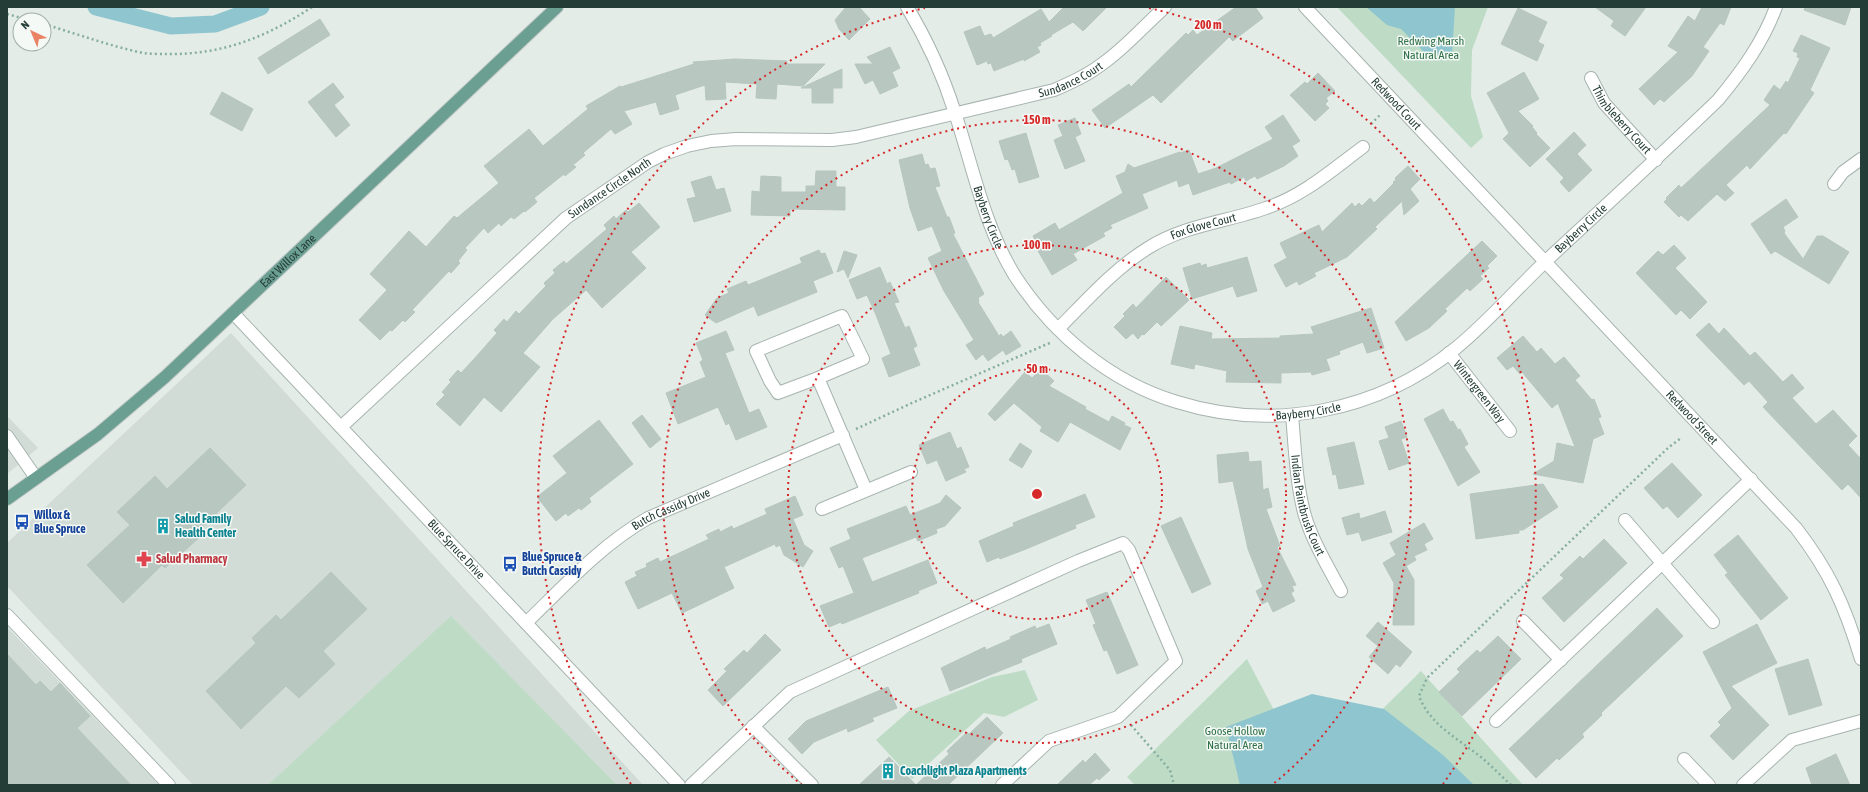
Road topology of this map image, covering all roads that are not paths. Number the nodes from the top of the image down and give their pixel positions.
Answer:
1 (557, 7) edge
2 (907, 7) edge
3 (1165, 7) edge
4 (1305, 7) edge
5 (1776, 7) edge
6 (1591, 78) dead end
7 (956, 114) junction
8 (1363, 147) dead end
9 (1861, 159) edge
10 (1656, 160) junction
11 (1834, 184) dead end
12 (1488, 200) joint
13 (1545, 262) junction
14 (233, 313) junction
15 (1061, 333) junction
16 (1449, 353) junction
17 (818, 378) junction
18 (1292, 415) junction
19 (341, 427) junction
20 (1510, 431) dead end
21 (843, 435) junction
22 (7, 436) edge
23 (911, 472) dead end
24 (36, 478) junction
25 (1751, 479) junction
26 (866, 490) junction
27 (7, 499) edge
28 (822, 509) dead end
29 (1625, 520) dead end
30 (1662, 564) junction
31 (1341, 591) dead end
32 (7, 615) edge
33 (1524, 621) dead end
34 (1713, 622) dead end
35 (526, 623) junction
36 (1861, 659) edge
37 (1561, 660) junction
38 (1496, 721) dead end
39 (1861, 721) edge
40 (753, 726) junction
41 (1684, 759) dead end
42 (169, 785) edge
43 (679, 785) edge
44 (690, 785) edge
45 (812, 785) edge
46 (1002, 785) edge
47 (1708, 785) edge
48 (1743, 785) edge

1 - 14 main road, East Willox Lane
2 - 7 street, Bayberry Circle
3 - 7 street, Sundance Court
4 - 12 street, Redwood Court
5 - 10 street, Bayberry Circle
6 - 10 street, Thimbleberry Court
7 - 15 street, Bayberry Circle
7 - 19 street, Sundance Circle North
8 - 15 street, Fox Glove Court
9 - 11 street
10 - 13 street, Bayberry Circle
12 - 13 street, Redwood Street
13 - 16 street, Bayberry Circle
13 - 25 street, Redwood Street
14 - 19 street, Blue Spruce Drive
14 - 24 main road, East Willox Lane
15 - 18 street, Bayberry Circle
16 - 18 street, Bayberry Circle
16 - 20 street, Wintergreen Way
17 - 17 street
17 - 21 street
18 - 31 street, Indian Paintbrush Court
19 - 35 street, Blue Spruce Drive
21 - 26 street
21 - 35 street, Butch Cassidy Drive
22 - 24 street
23 - 26 street
24 - 27 main road, East Willox Lane
25 - 30 street
25 - 36 street, Redwood Street
26 - 28 street
29 - 30 street
30 - 34 street
30 - 37 street
32 - 42 street
33 - 37 street
35 - 43 street, Blue Spruce Drive
37 - 38 street
39 - 48 street
40 - 44 street
40 - 45 street
40 - 46 street
41 - 47 street

